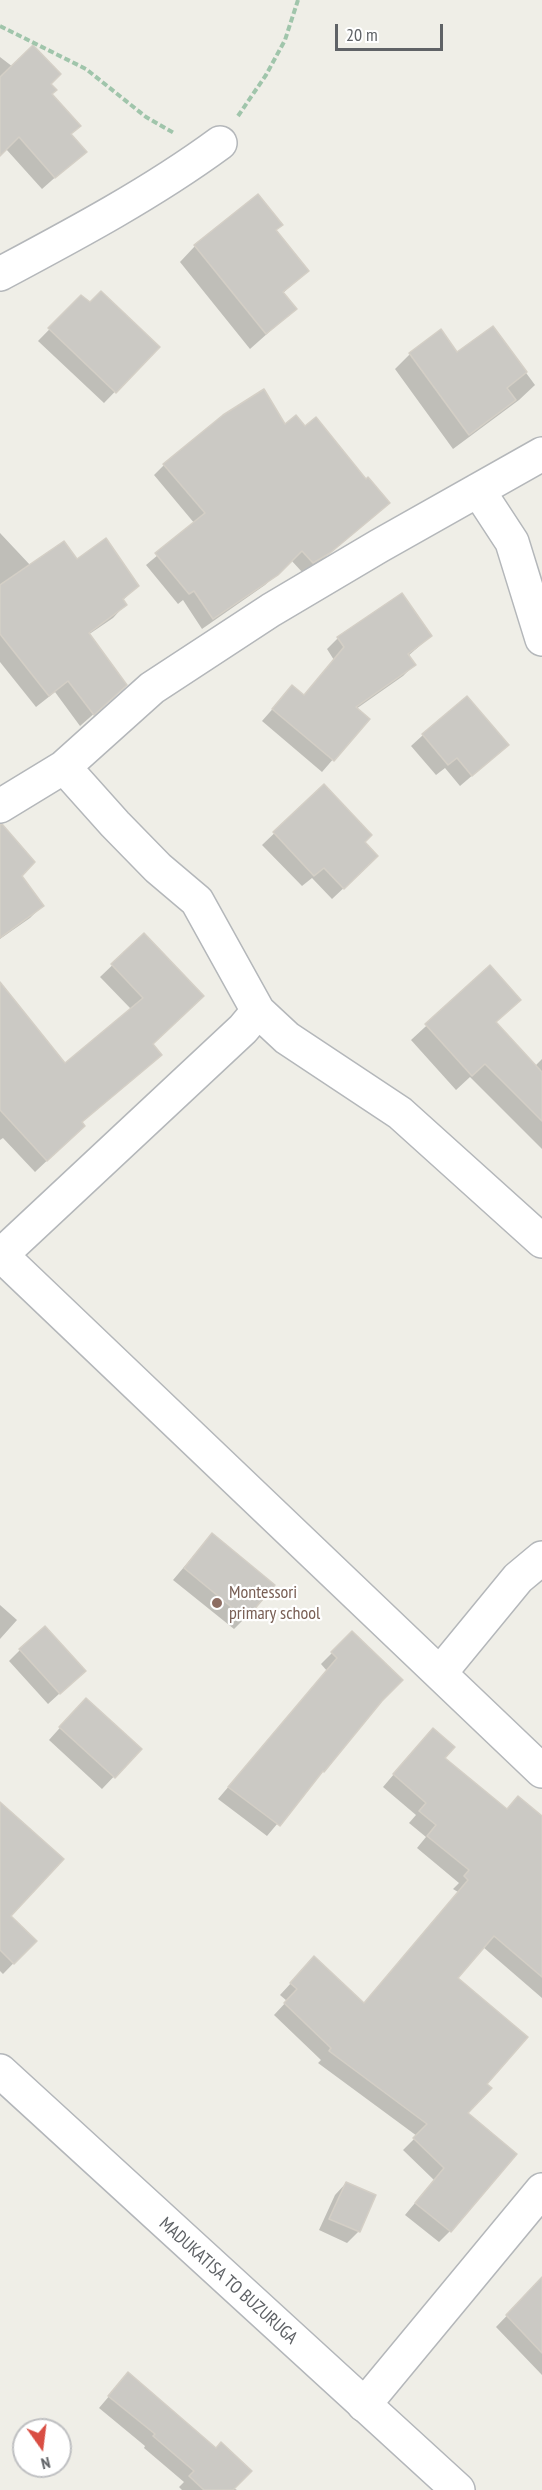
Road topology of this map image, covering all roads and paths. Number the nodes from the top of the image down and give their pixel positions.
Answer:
1 (298, 0) edge
2 (0, 26) edge
3 (220, 142) junction
4 (0, 274) edge
5 (542, 454) edge
6 (478, 489) junction
7 (542, 639) edge
8 (64, 767) junction
9 (0, 806) edge
10 (258, 1011) junction
11 (542, 1241) edge
12 (0, 1255) edge
13 (542, 1558) edge
14 (440, 1673) junction
15 (542, 1771) edge
16 (0, 2071) edge
17 (542, 2190) edge
18 (364, 2405) junction
19 (458, 2490) edge

1 - 3 path
2 - 3 path
3 - 4 street
5 - 6 street
6 - 7 street
6 - 8 street
8 - 9 street
8 - 10 street
10 - 11 street
10 - 12 street
12 - 14 street
13 - 14 street
14 - 15 street
16 - 18 street, MADUKATISA TO BUZURUGA
17 - 18 street
18 - 19 street, MADUKATISA TO BUZURUGA

